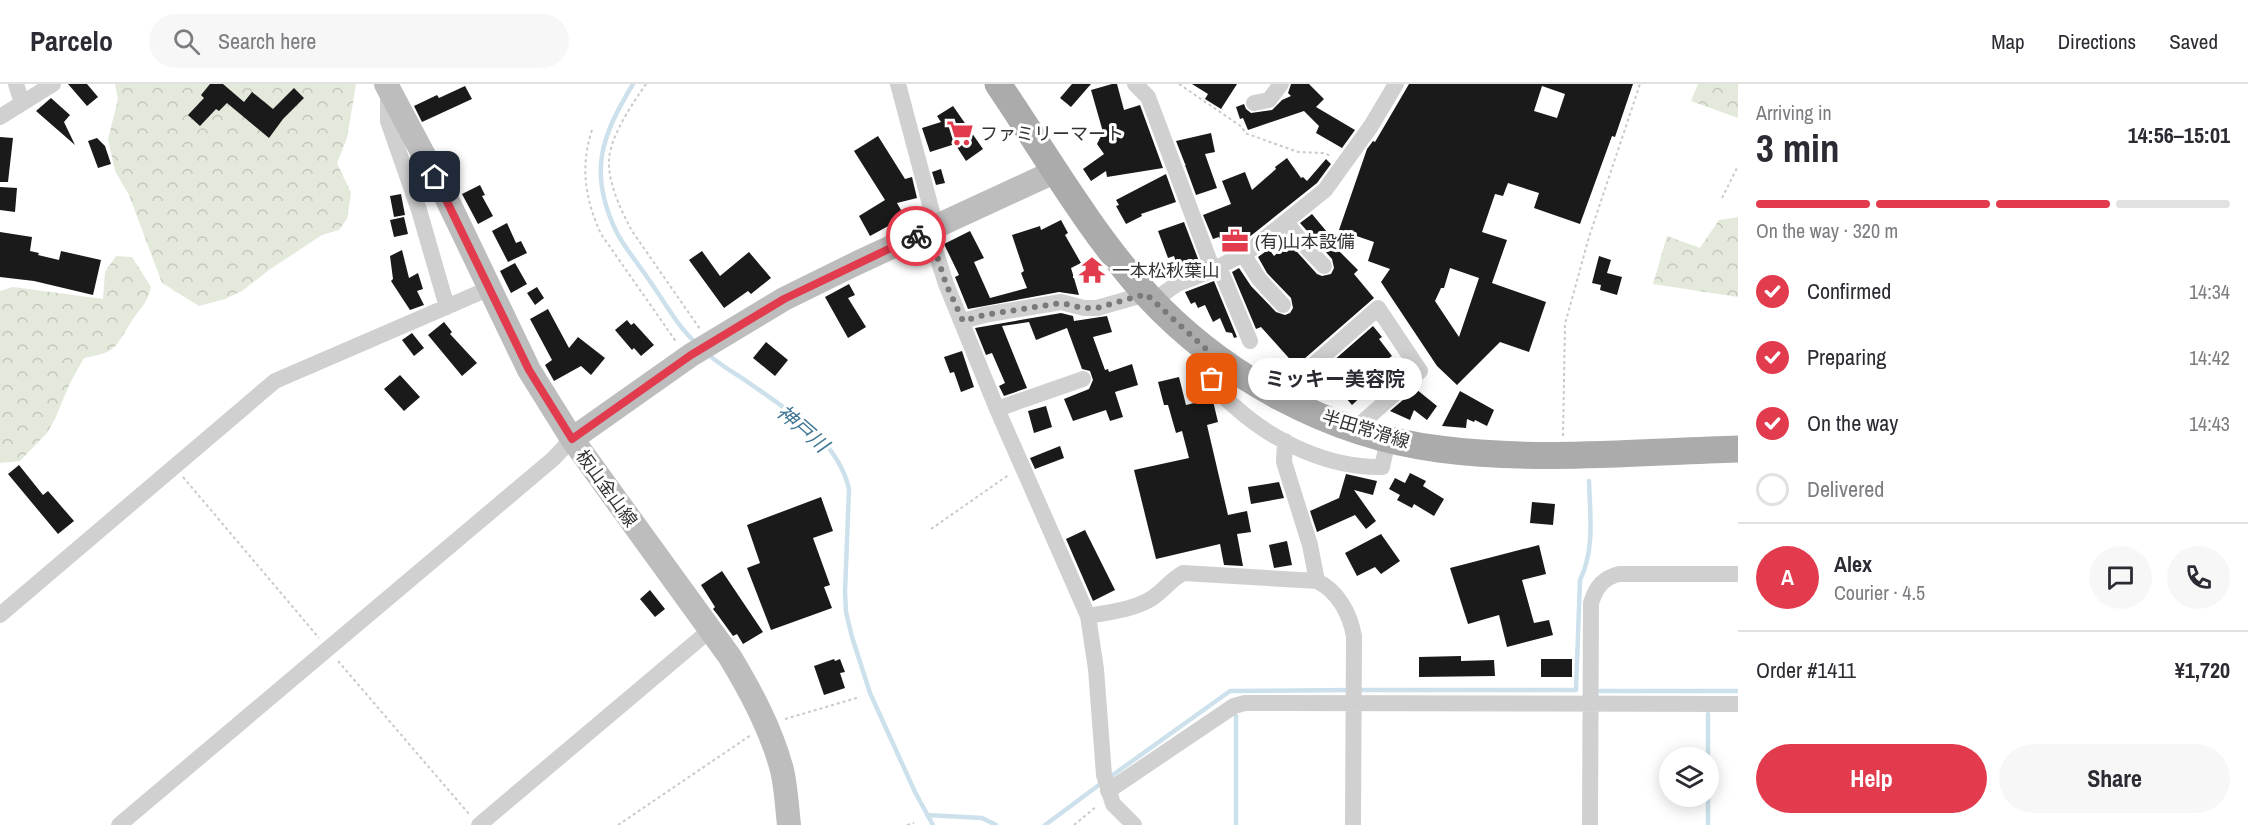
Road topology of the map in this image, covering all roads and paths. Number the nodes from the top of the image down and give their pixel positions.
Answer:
1 (16, 84) edge
2 (52, 84) edge
3 (646, 84) edge
4 (898, 84) edge
5 (998, 84) edge
6 (1135, 84) edge
7 (1179, 84) edge
8 (1281, 84) edge
9 (1396, 84) edge
10 (1640, 84) edge
11 (387, 86) edge
12 (22, 103) junction
13 (1254, 103) dead end
14 (0, 117) edge
15 (592, 129) dead end
16 (1346, 162) junction
17 (1738, 166) edge
18 (1056, 171) junction
19 (1722, 198) dead end
20 (1286, 222) junction
21 (933, 229) junction
22 (1243, 254) junction
23 (1324, 266) dead end
24 (1216, 268) junction
25 (488, 289) junction
26 (1150, 297) junction
27 (1283, 305) dead end
28 (447, 306) junction
29 (963, 321) junction
30 (1250, 340) dead end
31 (700, 350) junction
32 (1207, 350) junction
33 (1083, 379) dead end
34 (1283, 399) junction
35 (997, 409) junction
36 (1355, 429) junction
37 (572, 439) junction
38 (1388, 440) junction
39 (1285, 441) junction
40 (1738, 449) edge
41 (1563, 454) junction
42 (1022, 466) junction
43 (931, 529) dead end
44 (1738, 574) edge
45 (1317, 581) junction
46 (0, 615) edge
47 (1088, 616) junction
48 (709, 631) junction
49 (1354, 695) junction
50 (860, 697) dead end
51 (1591, 704) junction
52 (1738, 704) edge
53 (766, 725) junction
54 (1107, 787) junction
55 (914, 823) dead end
56 (119, 825) edge
57 (479, 825) edge
58 (618, 825) edge
59 (789, 825) edge
60 (908, 825) edge
61 (1074, 825) edge
62 (1134, 825) edge
63 (1353, 825) edge
64 (1590, 825) edge

1 - 12 street
2 - 12 street
3 - 31 path
4 - 21 street
5 - 18 main road, 半田常滑線
6 - 24 street
7 - 16 path
8 - 13 street
9 - 16 street
10 - 41 path
11 - 25 main road, 板山金山線
11 - 28 street
12 - 14 street
15 - 31 path
16 - 20 street
17 - 19 path
18 - 21 main road
18 - 26 main road, 半田常滑線
20 - 22 street
20 - 23 street
21 - 29 street
21 - 31 main road
22 - 24 street
22 - 27 street
24 - 26 street
24 - 30 street
25 - 28 street
25 - 37 main road, 板山金山線
26 - 29 street
26 - 32 main road, 半田常滑線
28 - 46 street
29 - 35 street
31 - 37 main road
32 - 34 main road, 半田常滑線
32 - 39 street
33 - 35 street
34 - 36 main road, 半田常滑線
34 - 36 street
35 - 42 street
36 - 38 main road, 半田常滑線
37 - 48 main road, 板山金山線
37 - 56 street
38 - 39 street
38 - 41 main road, 半田常滑線
39 - 45 street
40 - 41 main road, 半田常滑線
42 - 43 path
42 - 47 street
44 - 51 street
45 - 47 street
45 - 49 street
47 - 54 street
48 - 53 main road, 板山金山線
48 - 57 street
49 - 51 street
49 - 54 street
49 - 63 street
50 - 53 path
51 - 52 street
51 - 64 street
53 - 58 path
53 - 59 main road, 板山金山線
54 - 61 path
54 - 62 street
55 - 60 path

